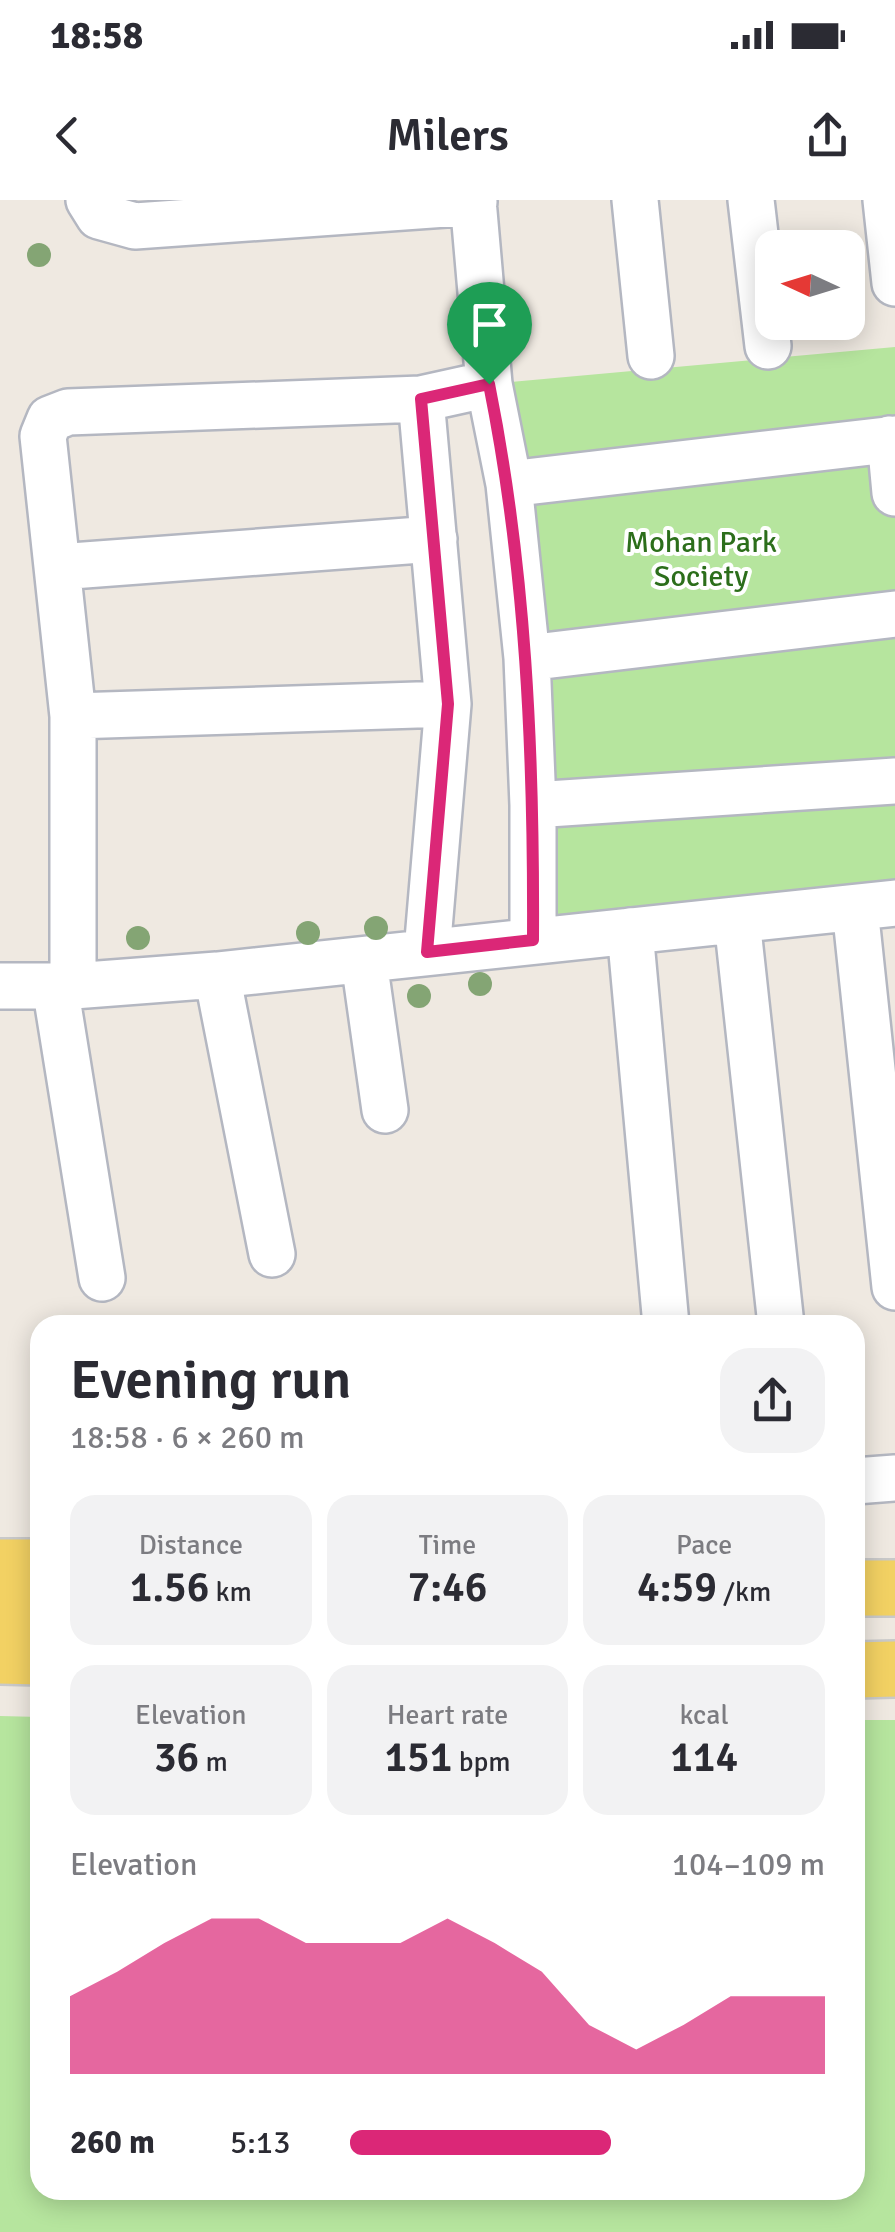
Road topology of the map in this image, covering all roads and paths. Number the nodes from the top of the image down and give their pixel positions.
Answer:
1 (89, 200) edge
2 (634, 200) edge
3 (751, 200) edge
4 (886, 200) edge
5 (474, 201) edge
6 (895, 283) edge
7 (768, 346) dead end
8 (650, 356) dead end
9 (489, 384) junction
10 (421, 399) junction
11 (893, 439) edge
12 (509, 484) junction
13 (895, 493) edge
14 (434, 539) junction
15 (58, 567) junction
16 (895, 614) edge
17 (527, 658) junction
18 (448, 704) junction
19 (73, 716) junction
20 (895, 781) edge
21 (534, 805) junction
22 (875, 906) edge
23 (738, 920) junction
24 (630, 930) junction
25 (533, 940) junction
26 (427, 952) junction
27 (364, 961) junction
28 (217, 975) junction
29 (0, 986) edge
30 (64, 986) junction
31 (385, 1110) dead end
32 (272, 1254) dead end
33 (102, 1278) dead end
34 (895, 1287) edge
35 (665, 1315) edge
36 (781, 1315) edge
37 (895, 1478) edge
38 (865, 1480) edge
39 (865, 1558) edge
40 (895, 1558) edge
41 (865, 1588) edge
42 (895, 1588) edge
43 (865, 1622) edge
44 (895, 1622) edge
45 (895, 1669) edge
46 (865, 1670) edge

1 - 5 street
2 - 8 street
3 - 7 street
4 - 6 street
5 - 9 street
9 - 10 street
9 - 12 street
10 - 14 street
10 - 15 street
11 - 12 street
11 - 13 street
12 - 17 street
14 - 15 street
14 - 18 street
15 - 19 street
16 - 17 street
17 - 21 street
18 - 19 street
18 - 26 street
19 - 30 street
20 - 21 street
21 - 25 street
22 - 23 street
22 - 34 street
23 - 24 street
23 - 36 street
24 - 25 street
24 - 35 street
25 - 26 street
26 - 27 street
27 - 28 street
27 - 31 street
28 - 30 street
28 - 32 street
29 - 30 street
30 - 33 street
37 - 38 street
39 - 40 main road
41 - 42 main road
43 - 44 main road
45 - 46 main road

